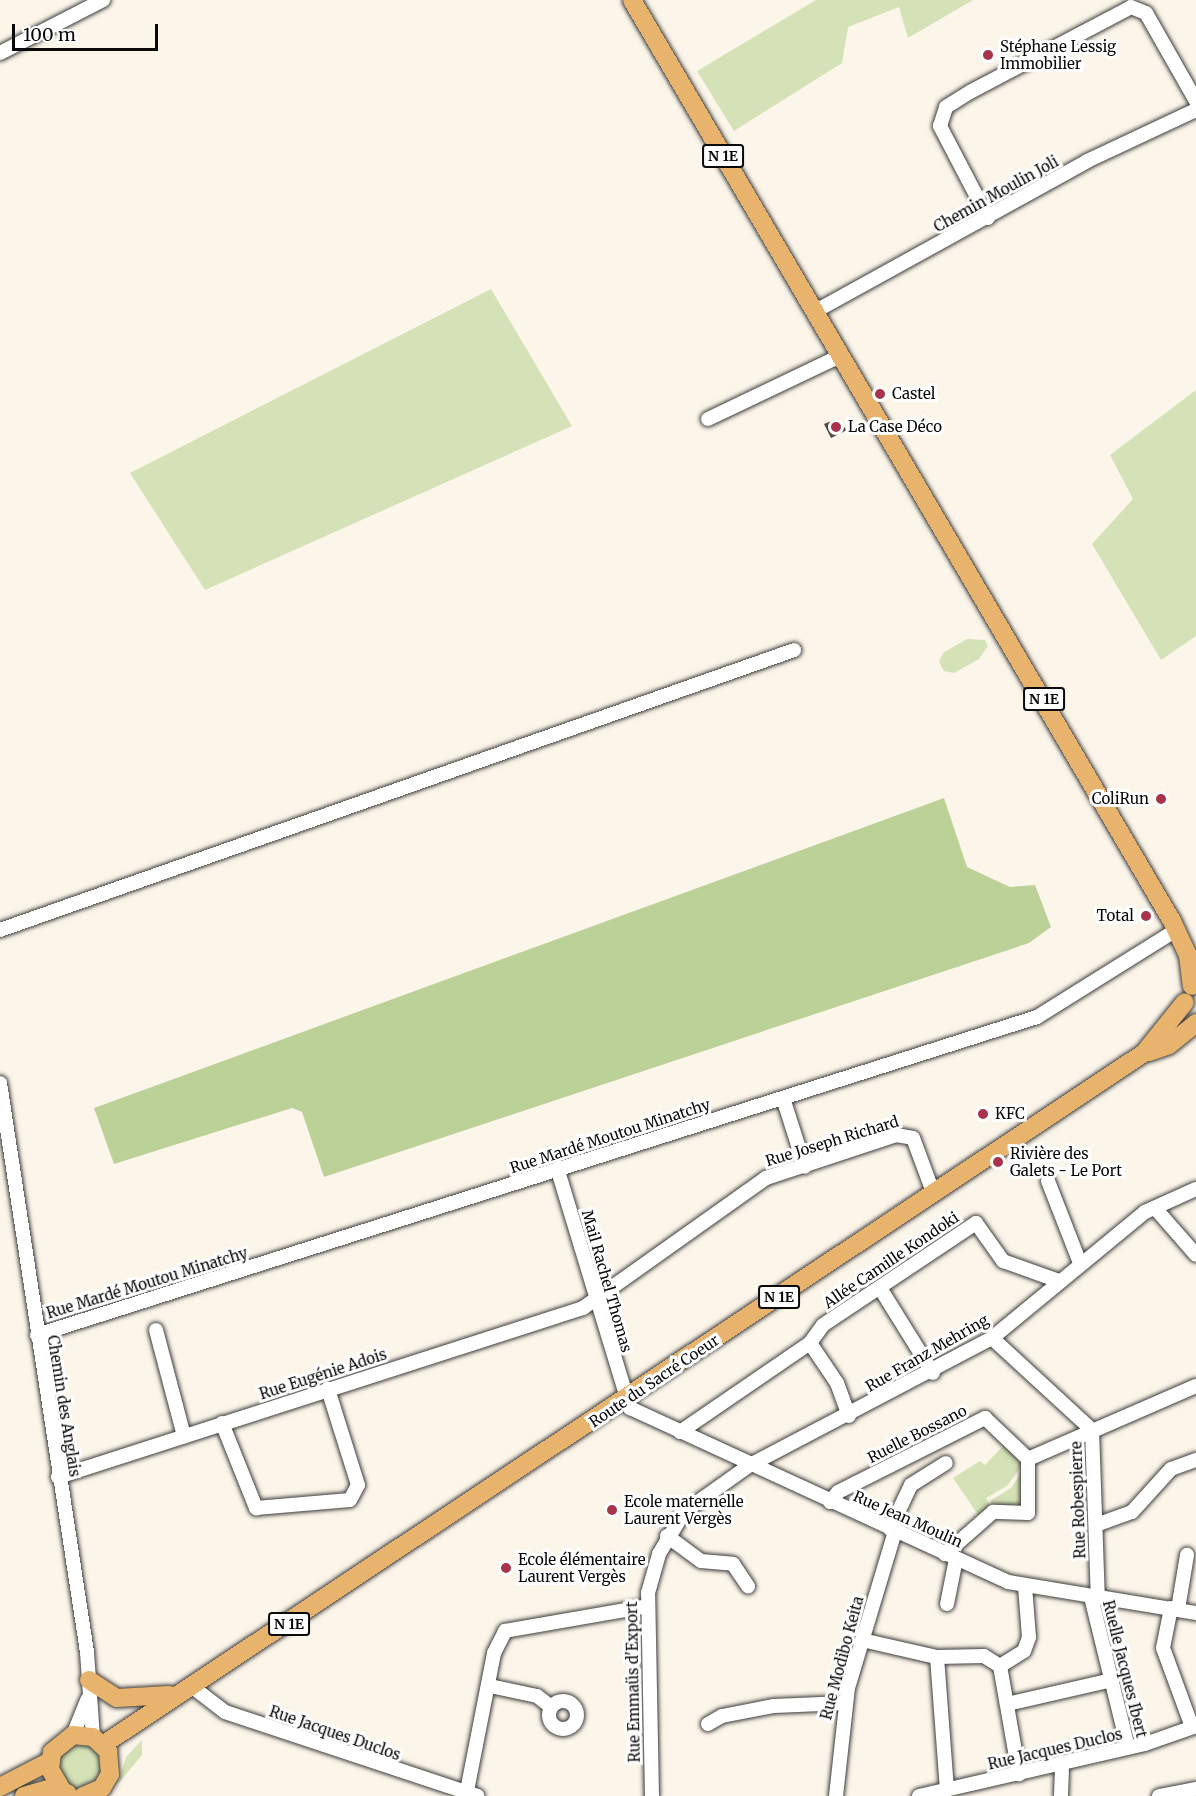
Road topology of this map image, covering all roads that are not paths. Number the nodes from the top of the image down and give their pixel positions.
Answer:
1 (103, 0) edge
2 (632, 0) edge
3 (0, 53) edge
4 (1196, 101) edge
5 (1196, 110) edge
6 (988, 218) junction
7 (814, 312) junction
8 (840, 356) junction
9 (708, 419) dead end
10 (794, 650) dead end
11 (1174, 925) junction
12 (0, 930) edge
13 (1196, 952) edge
14 (1192, 997) edge
15 (1196, 1023) edge
16 (1144, 1053) junction
17 (0, 1083) edge
18 (783, 1098) junction
19 (805, 1167) junction
20 (558, 1171) junction
21 (1048, 1181) dead end
22 (1196, 1189) edge
23 (933, 1192) junction
24 (1155, 1208) junction
25 (1196, 1256) edge
26 (1080, 1263) junction
27 (1059, 1281) junction
28 (880, 1288) junction
29 (595, 1299) junction
30 (156, 1330) dead end
31 (37, 1335) junction
32 (992, 1338) junction
33 (810, 1343) junction
34 (933, 1373) junction
35 (1196, 1386) edge
36 (328, 1389) junction
37 (625, 1401) junction
38 (849, 1416) junction
39 (222, 1423) junction
40 (1092, 1430) junction
41 (680, 1432) junction
42 (184, 1436) junction
43 (1028, 1459) junction
44 (1196, 1460) edge
45 (946, 1463) dead end
46 (750, 1466) junction
47 (58, 1478) junction
48 (830, 1502) junction
49 (1096, 1525) junction
50 (892, 1530) junction
51 (667, 1536) junction
52 (1187, 1555) dead end
53 (950, 1557) junction
54 (748, 1586) dead end
55 (1025, 1586) junction
56 (1094, 1597) junction
57 (947, 1604) dead end
58 (648, 1606) junction
59 (1174, 1609) junction
60 (1196, 1613) edge
61 (862, 1640) junction
62 (937, 1657) junction
63 (1000, 1666) junction
64 (1112, 1680) junction
65 (490, 1686) junction
66 (89, 1689) junction
67 (183, 1689) junction
68 (845, 1703) junction
69 (1007, 1704) junction
70 (551, 1707) dead end
71 (708, 1724) dead end
72 (1194, 1726) edge
73 (73, 1735) junction
74 (102, 1746) junction
75 (1128, 1748) junction
76 (50, 1761) junction
77 (1062, 1763) junction
78 (1019, 1774) junction
79 (0, 1787) edge
80 (1196, 1789) edge
81 (947, 1790) junction
82 (84, 1794) edge
83 (470, 1795) edge
84 (24, 1796) edge
85 (652, 1796) edge
86 (836, 1796) edge
87 (919, 1796) edge
88 (1061, 1796) edge
89 (1159, 1796) edge

1 - 3 street
2 - 7 main road, N 1E
4 - 6 street
5 - 6 street, Chemin Moulin Joli
6 - 7 street, Chemin Moulin Joli
7 - 8 main road, N 1E
8 - 9 street
8 - 11 main road, N 1E
10 - 12 street
11 - 13 main road, N 1E
11 - 14 main road, N 1E
11 - 18 street, Rue Mardé Moutou Minatchy
14 - 16 main road, Route du Sacré Coeur / N 1E
15 - 16 main road, Route du Sacré Coeur / N 1E
16 - 23 main road, Route du Sacré Coeur / N 1E
17 - 31 street, Chemin des Anglais
18 - 19 street
18 - 20 street, Rue Mardé Moutou Minatchy
19 - 23 street, Rue Joseph Richard
19 - 29 street, Rue Joseph Richard
20 - 29 street, Mail Rachel Thomas
20 - 31 street, Rue Mardé Moutou Minatchy
21 - 26 street
22 - 24 street, Rue Franz Mehring
23 - 37 main road, Route du Sacré Coeur / N 1E
24 - 25 street
24 - 26 street, Rue Franz Mehring
26 - 27 street, Rue Franz Mehring
27 - 28 street, Allée Camille Kondoki
27 - 32 street, Rue Franz Mehring
28 - 33 street, Allée Camille Kondoki
28 - 34 street
29 - 36 street, Rue Eugénie Adois
29 - 37 street, Mail Rachel Thomas
30 - 42 street
31 - 47 street, Chemin des Anglais
32 - 34 street, Rue Franz Mehring
32 - 40 street, Rue Robespierre
33 - 38 street
33 - 41 street, Allée Camille Kondoki
34 - 38 street, Rue Franz Mehring
35 - 40 street
36 - 39 street, Rue Eugénie Adois
36 - 39 street
37 - 41 street, Rue Jean Moulin
37 - 67 main road, Route du Sacré Coeur / N 1E
38 - 46 street, Rue Franz Mehring
39 - 42 street, Rue Eugénie Adois
40 - 43 street
40 - 49 street, Rue Robespierre
41 - 46 street, Rue Jean Moulin
42 - 47 street, Rue Eugénie Adois
43 - 48 street, Ruelle Bossano
43 - 53 street
44 - 49 street
45 - 50 street, Rue Modibo Keita
46 - 48 street, Rue Jean Moulin
46 - 51 street, Rue Emmaüs d'Export
47 - 66 street, Chemin des Anglais
48 - 50 street, Rue Jean Moulin
49 - 56 street, Rue Robespierre
50 - 53 street, Rue Jean Moulin
50 - 61 street, Rue Modibo Keita
51 - 54 street
51 - 58 street, Rue Emmaüs d'Export
52 - 59 street
53 - 55 street, Rue Jean Moulin
53 - 57 street
55 - 56 street, Rue Jean Moulin
55 - 63 street
56 - 59 street, Rue Jean Moulin
56 - 64 street, Ruelle Jacques Ibert
58 - 65 street
58 - 85 street, Rue Emmaüs d'Export
59 - 60 street, Rue Jean Moulin
59 - 72 street
61 - 62 street
61 - 68 street, Rue Modibo Keita
62 - 63 street
62 - 81 street
63 - 69 street
64 - 69 street
64 - 75 street, Ruelle Jacques Ibert
65 - 70 street
65 - 83 street
66 - 67 main road
66 - 73 street
66 - 74 street, Chemin des Anglais
67 - 74 main road, Route du Sacré Coeur / N 1E
67 - 83 street, Rue Jacques Duclos
68 - 71 street
68 - 86 street, Rue Modibo Keita
69 - 78 street
72 - 75 street, Rue Jacques Duclos
73 - 74 main road
73 - 76 main road
74 - 82 main road
75 - 77 street, Rue Jacques Duclos
76 - 79 main road
76 - 82 main road
77 - 78 street, Rue Jacques Duclos
77 - 88 street
78 - 81 street, Rue Jacques Duclos
80 - 89 street
81 - 87 street, Rue Jacques Duclos
82 - 84 main road

